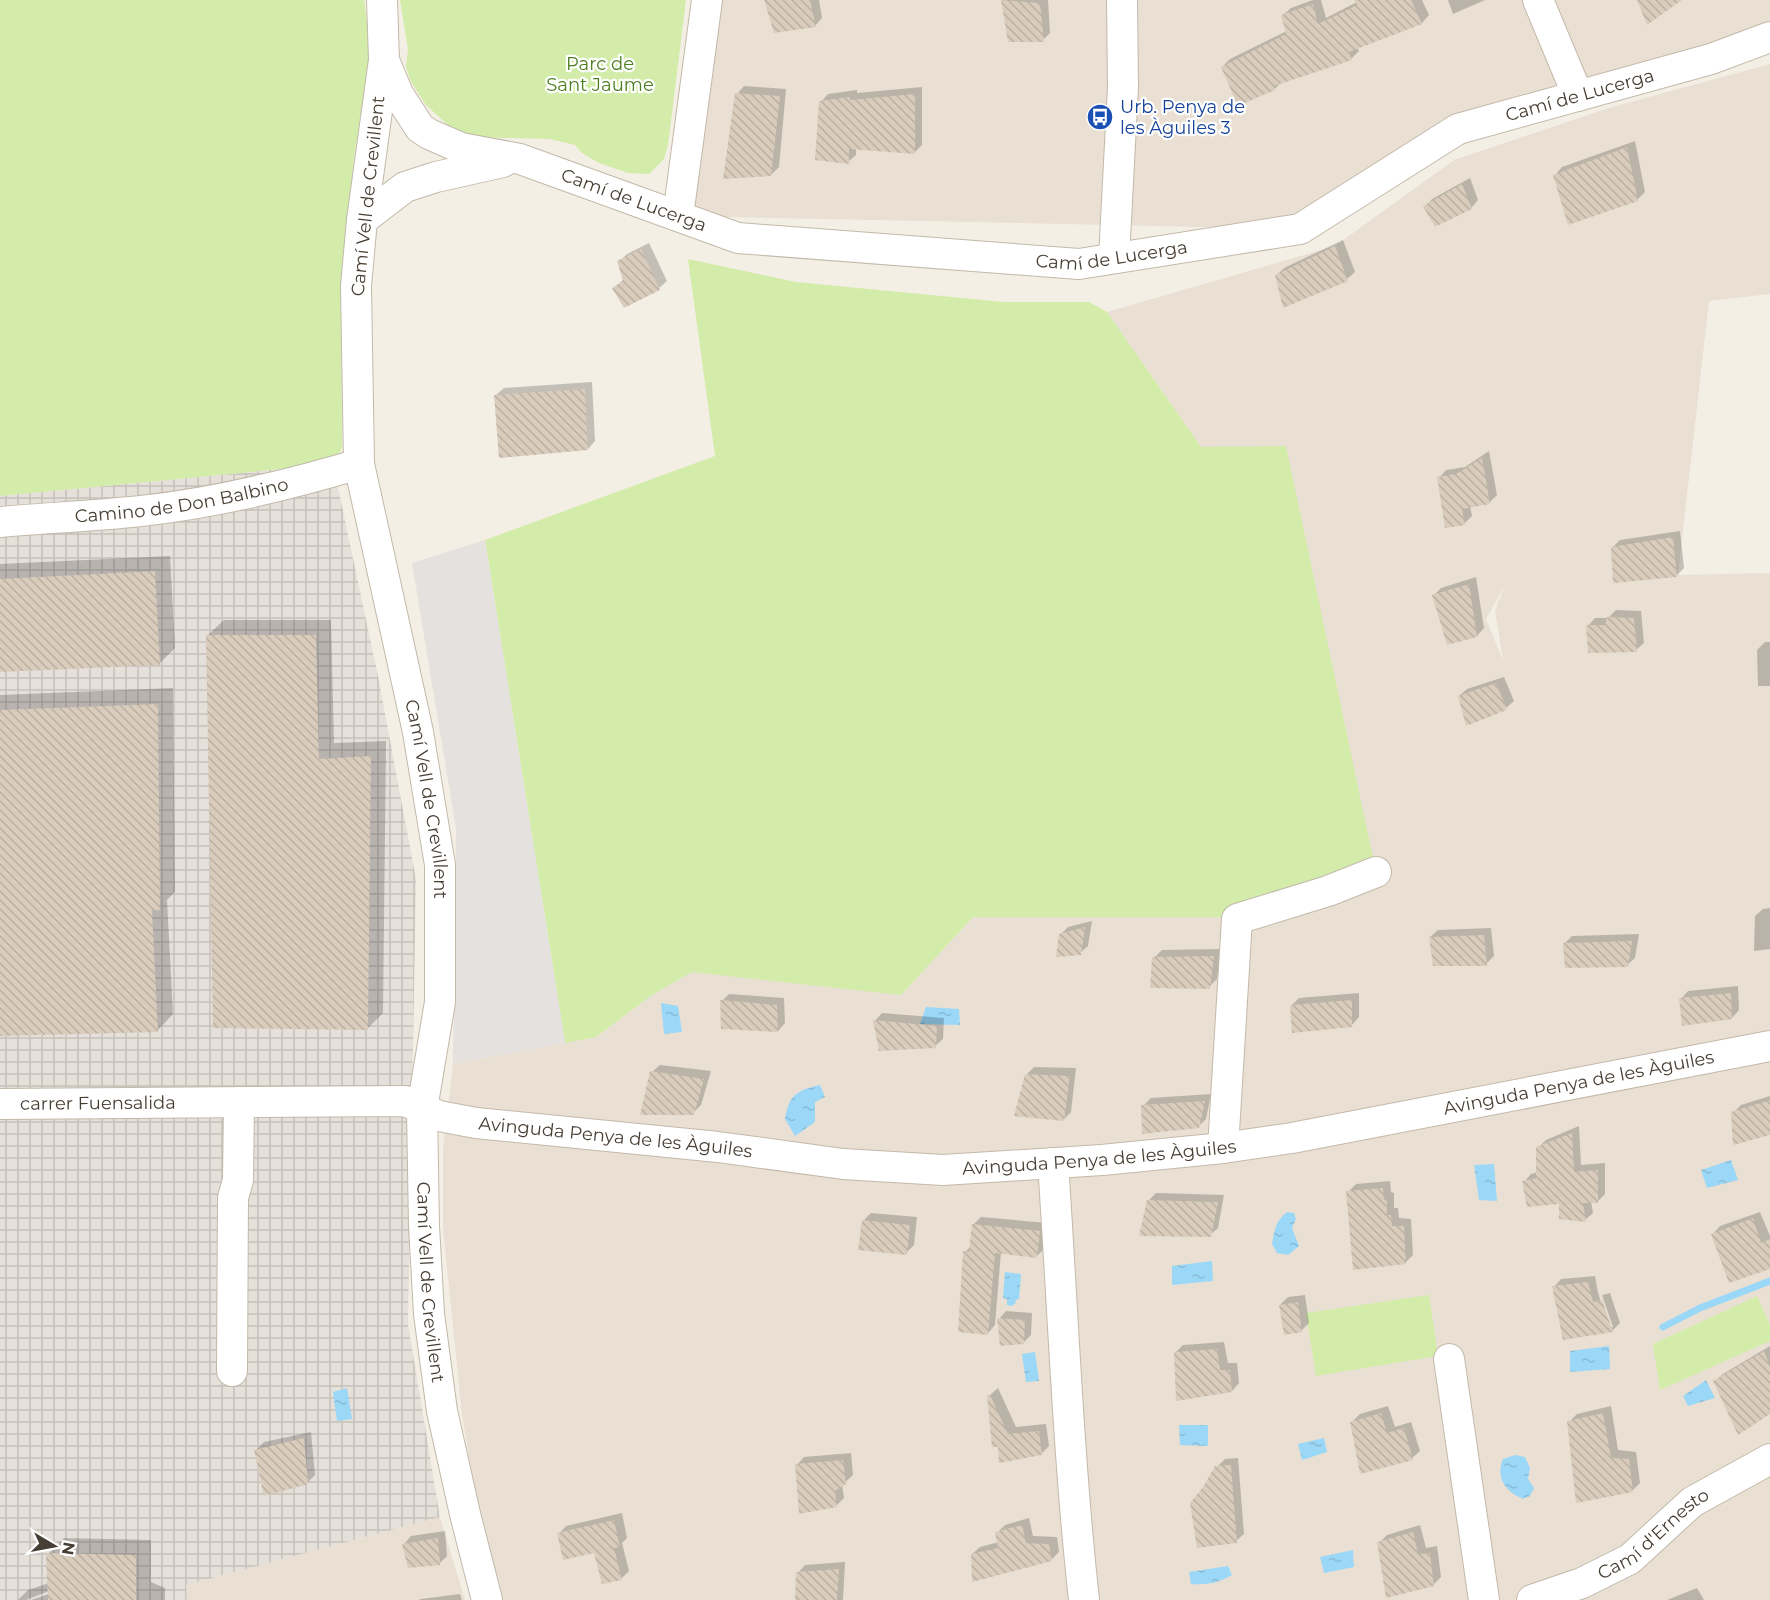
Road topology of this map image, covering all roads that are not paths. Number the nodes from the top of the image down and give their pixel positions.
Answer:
1 (382, 0) edge
2 (706, 0) edge
3 (1122, 0) edge
4 (1538, 0) edge
5 (1770, 38) edge
6 (384, 60) junction
7 (1578, 96) junction
8 (420, 128) junction
9 (371, 147) junction
10 (520, 159) junction
11 (426, 180) junction
12 (678, 216) junction
13 (362, 220) junction
14 (1114, 258) junction
15 (359, 464) junction
16 (0, 522) edge
17 (1376, 872) dead end
18 (1770, 1046) edge
19 (194, 1102) junction
20 (240, 1102) junction
21 (0, 1104) edge
22 (422, 1109) junction
23 (1223, 1148) junction
24 (1053, 1163) junction
25 (233, 1198) junction
26 (1449, 1359) dead end
27 (232, 1371) dead end
28 (1770, 1459) edge
29 (487, 1600) edge
30 (1084, 1600) edge
31 (1484, 1600) edge
32 (1532, 1600) edge

1 - 6 street, Camí Vell de Crevillent
2 - 12 street
3 - 14 street
4 - 7 street
5 - 7 street, Camí de Lucerga
6 - 8 street
6 - 9 street, Camí Vell de Crevillent
7 - 14 street, Camí de Lucerga
8 - 9 street
8 - 10 street, Camí de Lucerga
9 - 11 street
9 - 13 street, Camí Vell de Crevillent
10 - 11 street
10 - 12 street, Camí de Lucerga
11 - 13 street
12 - 14 street, Camí de Lucerga
13 - 15 street, Camí Vell de Crevillent
15 - 16 street, Camino de Don Balbino
15 - 22 street, Camí Vell de Crevillent
17 - 23 street
18 - 23 street, Avinguda Penya de les Àguiles
19 - 20 street, carrer Fuensalida
19 - 21 street, carrer Fuensalida
19 - 25 street, carrer Fuensalida
20 - 22 street, carrer Fuensalida
20 - 25 street, carrer Fuensalida
22 - 24 street, Avinguda Penya de les Àguiles
22 - 29 street, Camí Vell de Crevillent
23 - 24 street, Avinguda Penya de les Àguiles
24 - 30 street
25 - 27 street, carrer Fuensalida
26 - 31 street
28 - 32 street, Camí d'Ernesto

